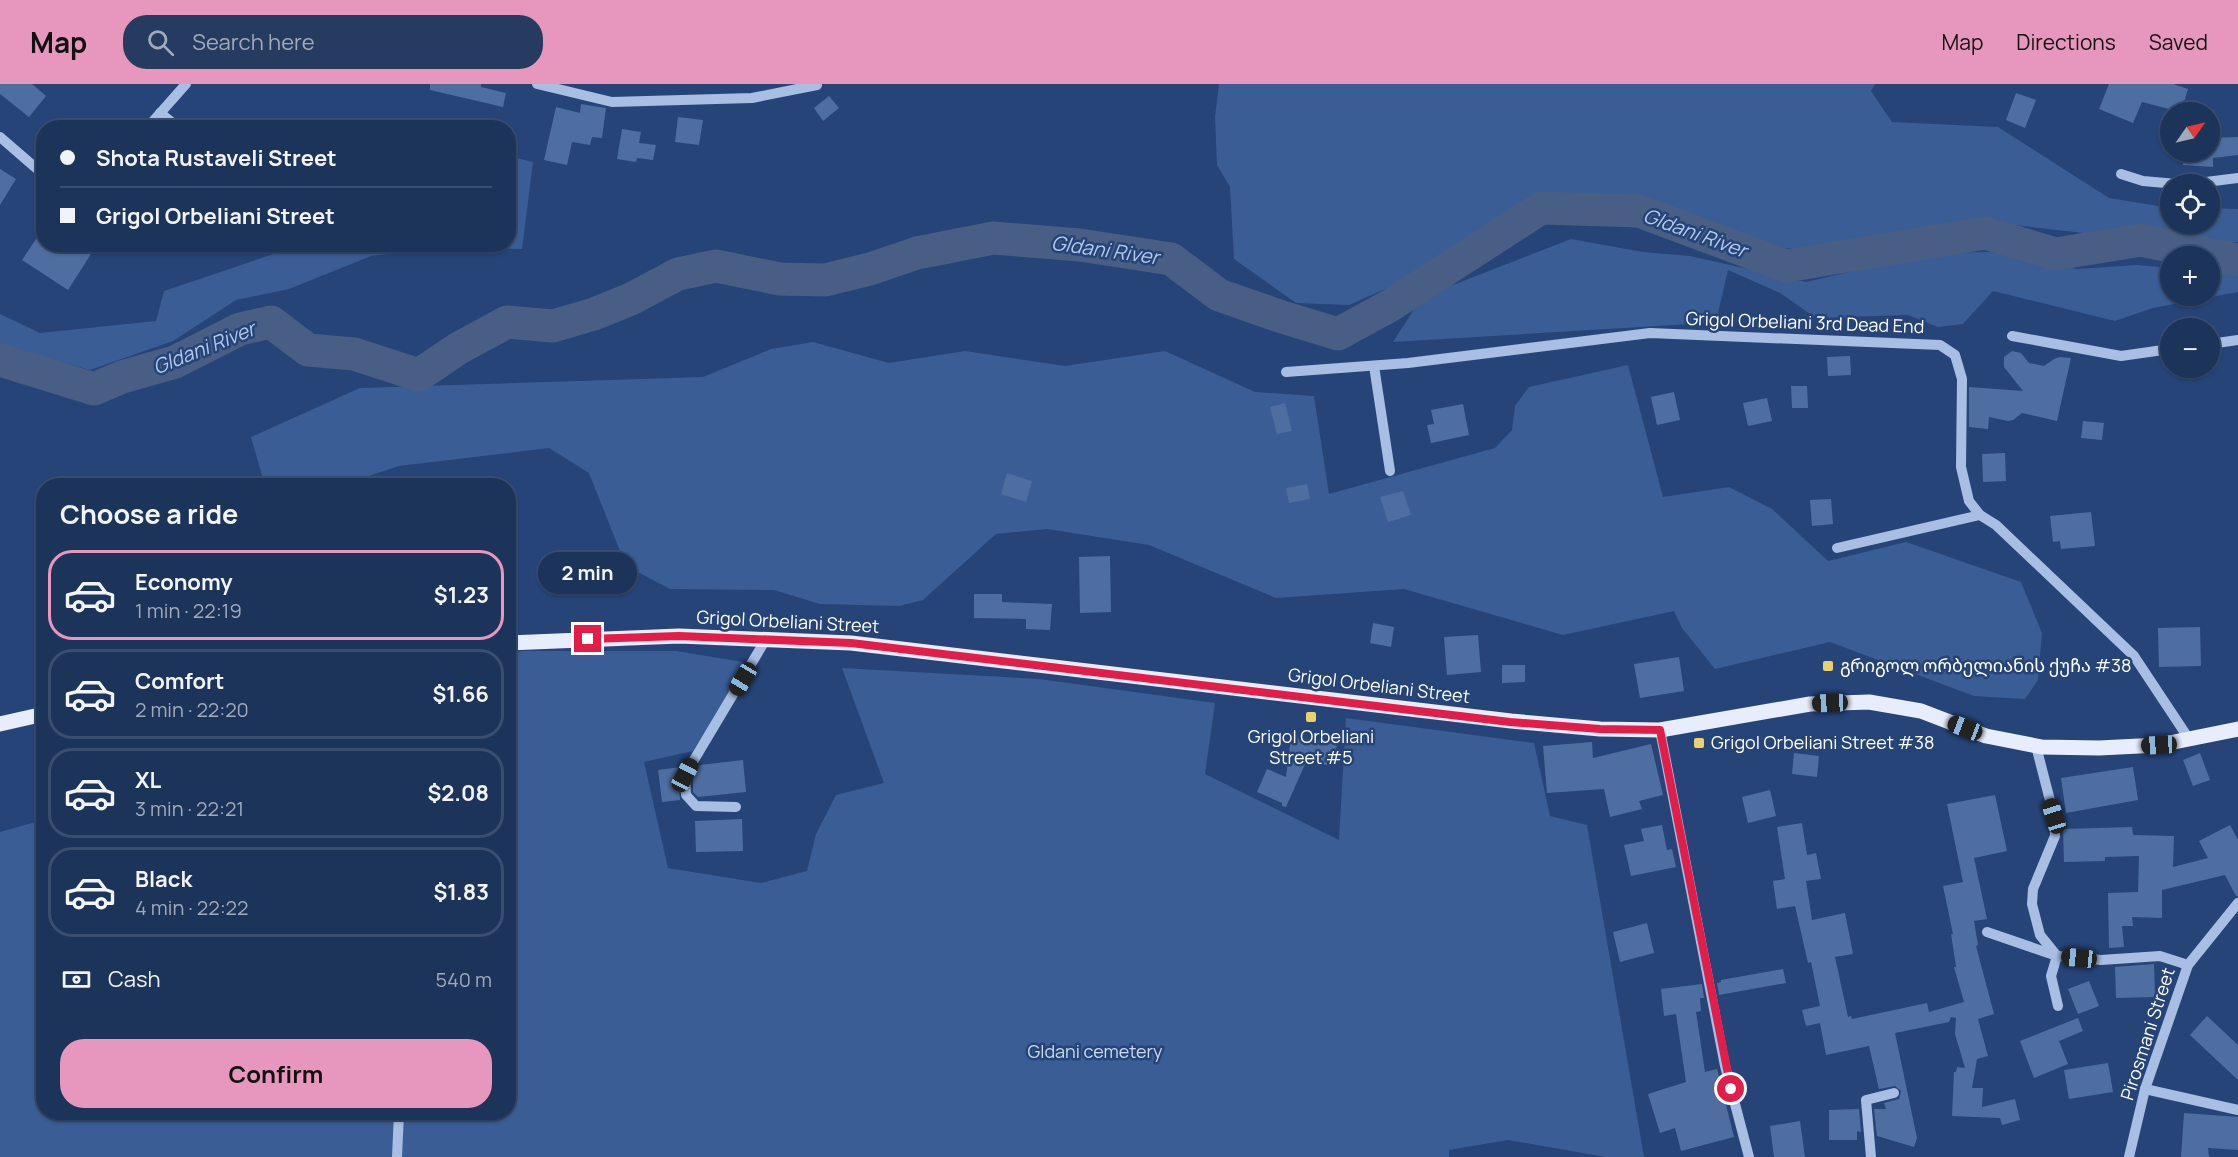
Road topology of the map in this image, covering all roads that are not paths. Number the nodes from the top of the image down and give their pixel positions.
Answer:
1 (186, 84) edge
2 (537, 84) edge
3 (817, 85) edge
4 (160, 113) junction
5 (154, 120) edge
6 (169, 120) edge
7 (0, 136) edge
8 (36, 168) edge
9 (2121, 174) dead end
10 (2238, 178) edge
11 (2220, 180) edge
12 (2160, 182) edge
13 (2012, 336) dead end
14 (2238, 340) edge
15 (2220, 343) edge
16 (2160, 350) edge
17 (1374, 366) junction
18 (1286, 372) dead end
19 (1390, 471) dead end
20 (1980, 515) junction
21 (1837, 548) dead end
22 (766, 639) junction
23 (516, 643) edge
24 (36, 716) edge
25 (0, 724) edge
26 (2238, 729) edge
27 (1660, 730) junction
28 (2189, 739) junction
29 (2036, 746) junction
30 (736, 807) dead end
31 (2238, 903) edge
32 (1987, 932) dead end
33 (2057, 956) junction
34 (2188, 965) junction
35 (2058, 1006) dead end
36 (2145, 1089) junction
37 (1894, 1093) dead end
38 (2238, 1110) edge
39 (399, 1120) edge
40 (397, 1157) edge
41 (1749, 1157) edge
42 (1871, 1157) edge
43 (2129, 1157) edge

1 - 4 street
2 - 3 street
4 - 5 street
4 - 6 street
7 - 8 street
9 - 12 street
10 - 11 street
13 - 16 street
14 - 15 street
17 - 18 street, Grigol Orbeliani 3rd Dead End
17 - 19 street
17 - 20 street, Grigol Orbeliani 3rd Dead End
20 - 21 street
20 - 28 street, Grigol Orbeliani 3rd Dead End
22 - 23 main road, Grigol Orbeliani Street
22 - 27 main road, Grigol Orbeliani Street
22 - 30 street
24 - 25 main road
26 - 28 main road, Grigol Orbeliani Street
27 - 29 main road, Grigol Orbeliani Street
27 - 41 street
28 - 29 main road, Grigol Orbeliani Street
29 - 33 street
31 - 34 street, Pirosmani Street
32 - 33 street
33 - 34 street
33 - 35 street
34 - 36 street, Pirosmani Street
36 - 38 street
36 - 43 street, Pirosmani Street
37 - 42 street
39 - 40 street

